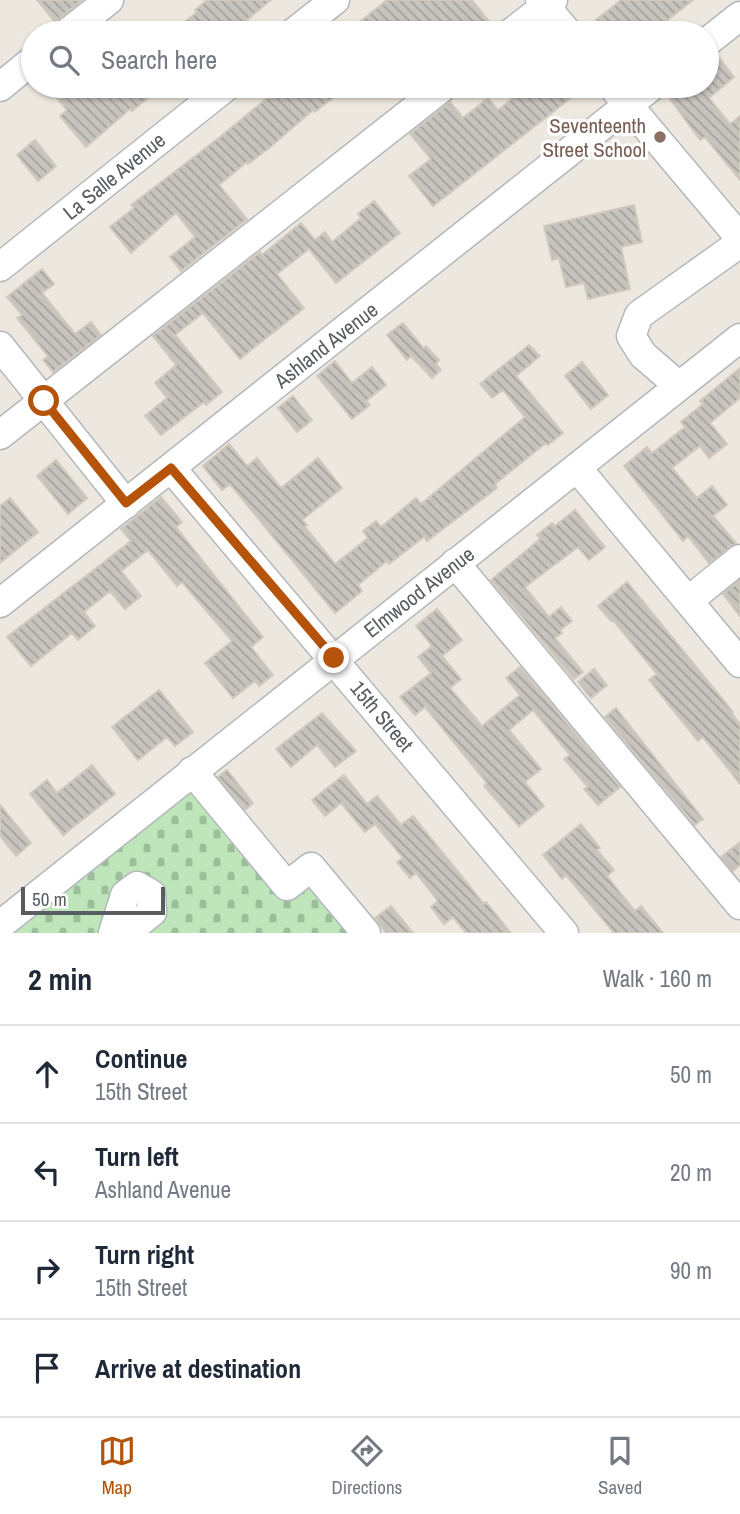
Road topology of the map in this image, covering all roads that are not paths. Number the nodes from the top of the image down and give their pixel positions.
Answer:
1 (109, 0) edge
2 (335, 0) edge
3 (546, 2) edge
4 (740, 16) edge
5 (82, 21) edge
6 (308, 21) edge
7 (525, 21) edge
8 (559, 21) edge
9 (719, 33) edge
10 (21, 70) edge
11 (0, 87) edge
12 (212, 98) edge
13 (429, 98) edge
14 (616, 98) edge
15 (622, 98) edge
16 (740, 241) edge
17 (0, 267) edge
18 (740, 338) edge
19 (0, 346) edge
20 (679, 386) junction
21 (44, 401) junction
22 (0, 435) edge
23 (171, 468) junction
24 (577, 468) junction
25 (126, 503) junction
26 (740, 559) edge
27 (455, 563) junction
28 (688, 601) junction
29 (0, 603) edge
30 (334, 658) junction
31 (740, 663) edge
32 (192, 771) junction
33 (740, 905) edge
34 (0, 925) edge
35 (113, 933) edge
36 (126, 933) edge
37 (366, 933) edge
38 (564, 933) edge

1 - 5 street
2 - 6 street
3 - 7 street
3 - 8 street
4 - 9 street
10 - 11 street
12 - 17 street, La Salle Avenue
13 - 21 street
14 - 23 street, Ashland Avenue
15 - 16 street
16 - 20 street
18 - 20 street, Elmwood Avenue
19 - 21 street
20 - 24 street, Elmwood Avenue
21 - 22 street
21 - 25 street
23 - 25 street, Ashland Avenue
23 - 30 street, 15th Street
24 - 27 street, Elmwood Avenue
24 - 28 street
25 - 29 street, Ashland Avenue
26 - 28 street
27 - 30 street, Elmwood Avenue
27 - 33 street
28 - 31 street
30 - 32 street, Elmwood Avenue
30 - 38 street, 15th Street
32 - 34 street, Elmwood Avenue
32 - 37 street
35 - 36 street

